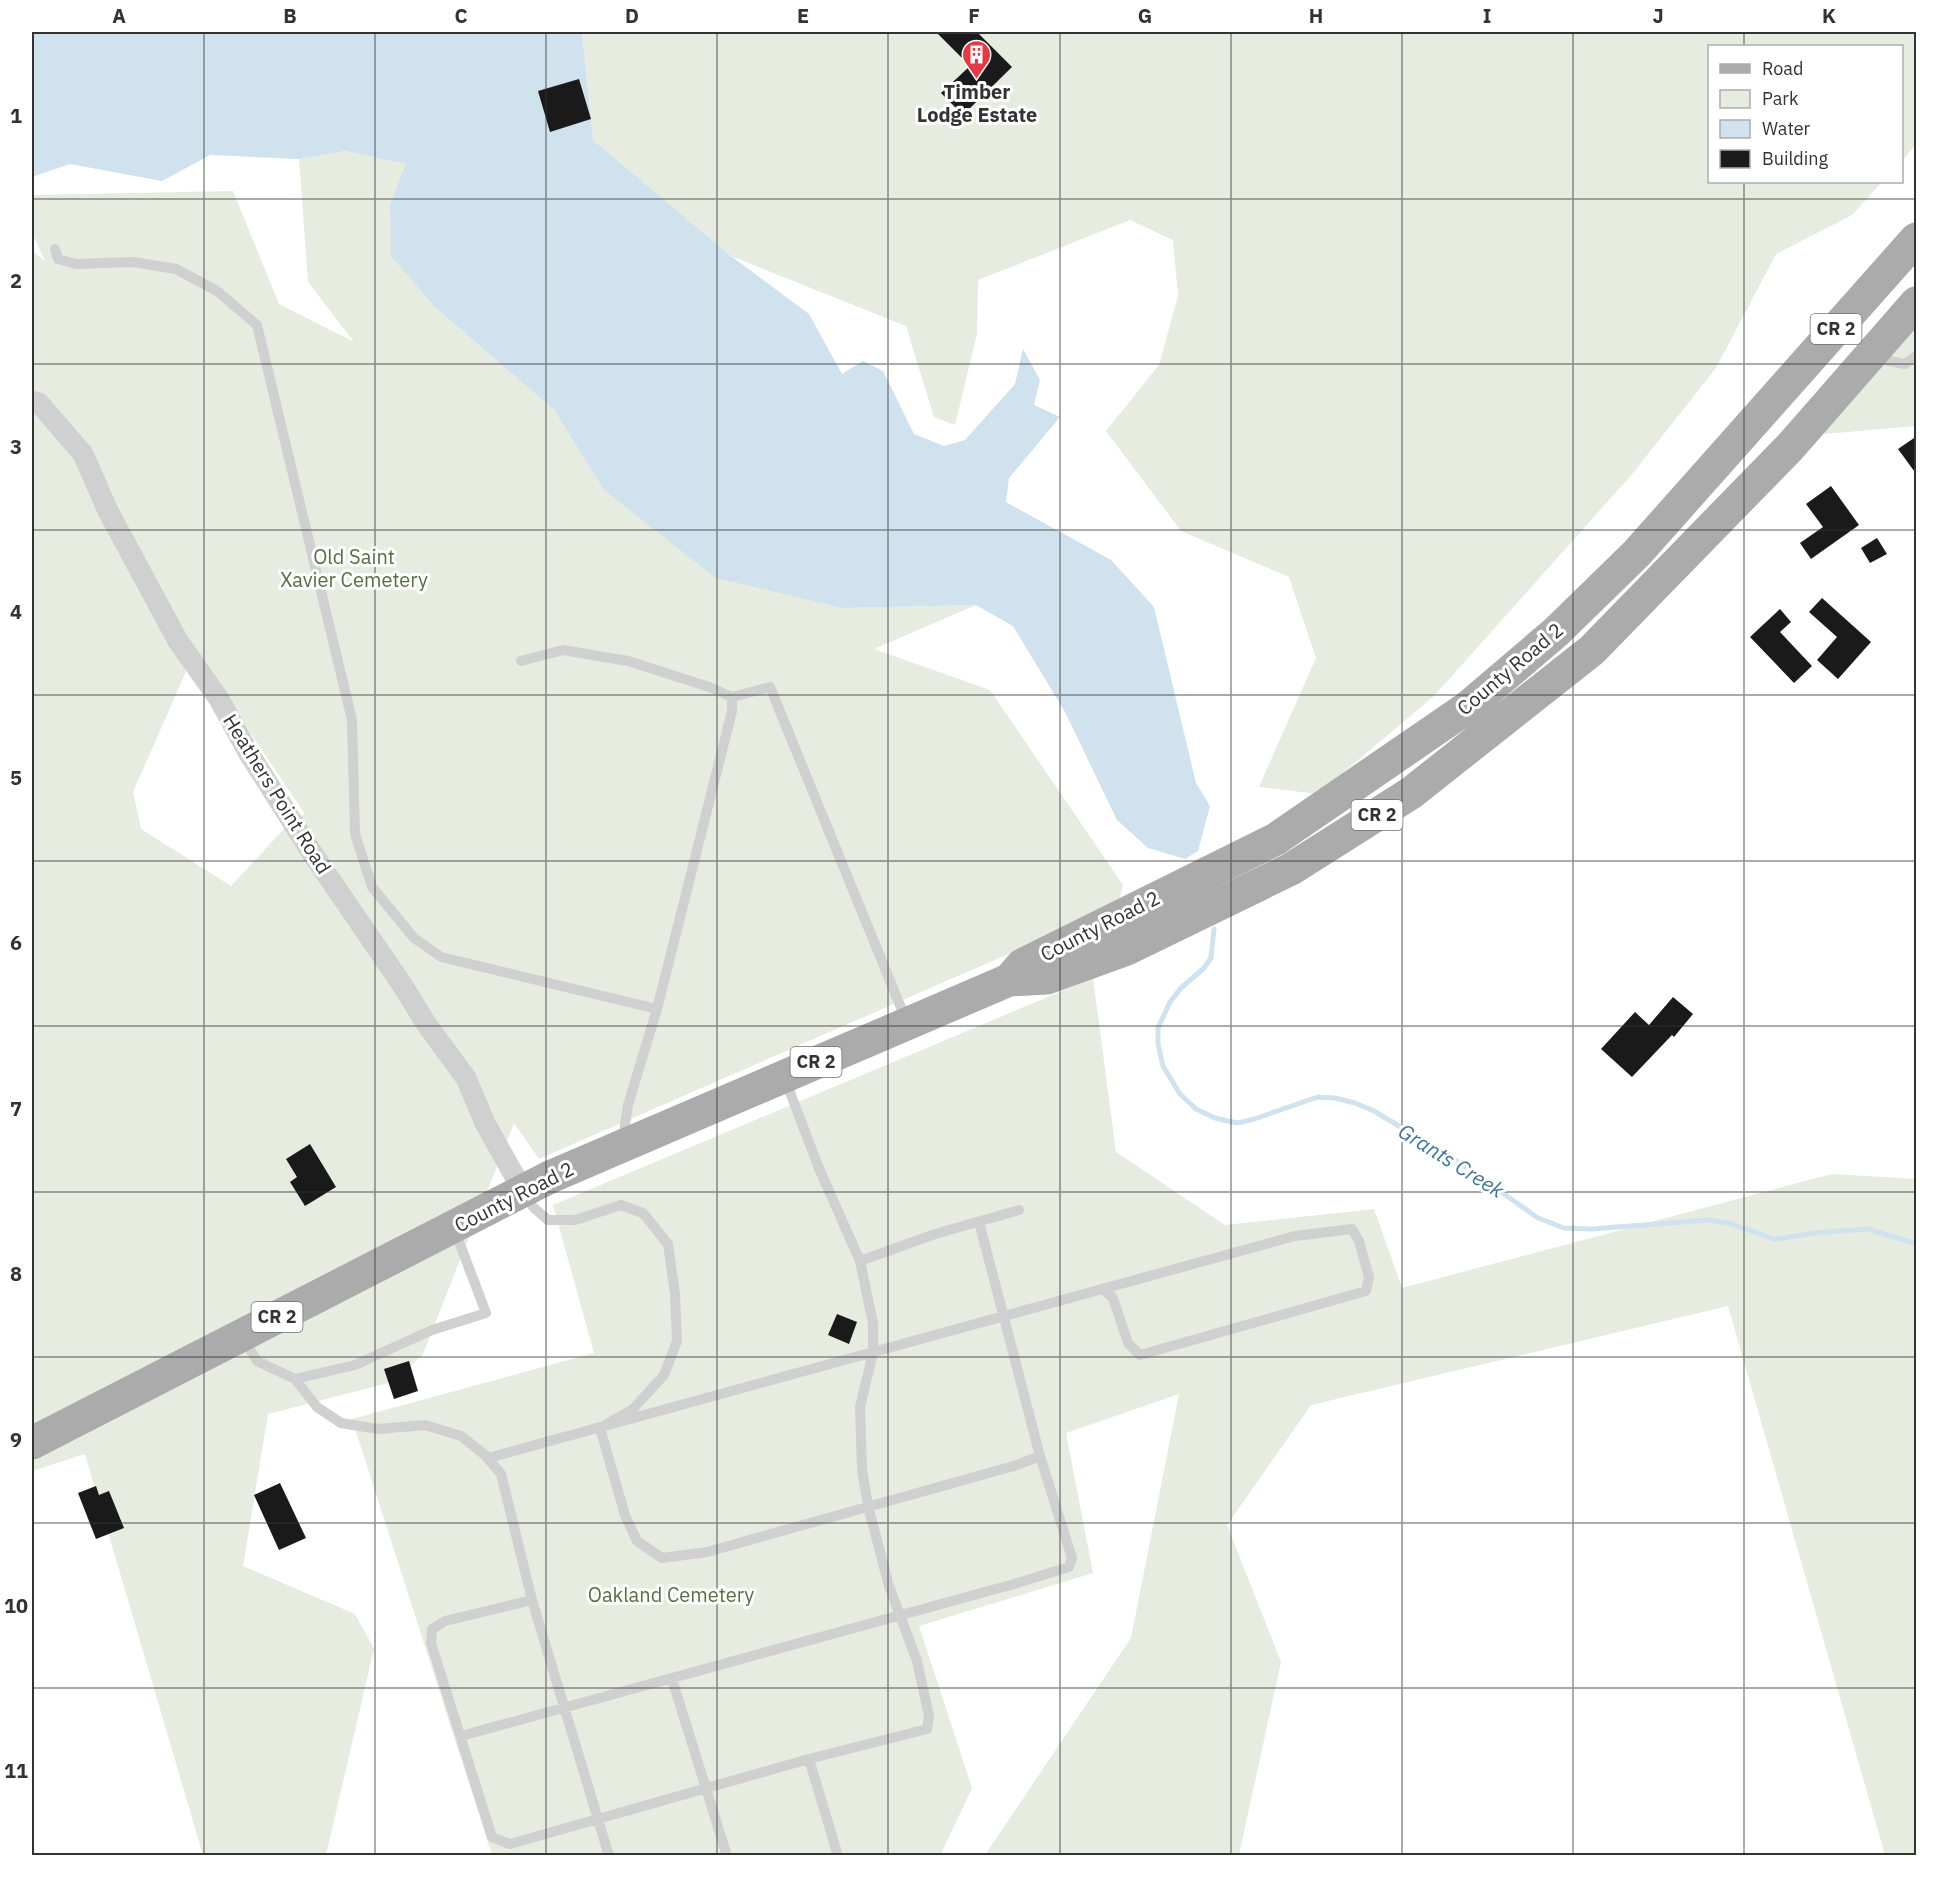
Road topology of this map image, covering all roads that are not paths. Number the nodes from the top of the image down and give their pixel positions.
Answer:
1 (1917, 239) edge
2 (55, 249) dead end
3 (1917, 303) edge
4 (1917, 356) edge
5 (1869, 357) junction
6 (32, 401) edge
7 (1755, 419) junction
8 (1791, 446) junction
9 (520, 661) dead end
10 (732, 697) junction
11 (1009, 980) junction
12 (657, 1009) junction
13 (907, 1023) junction
14 (783, 1076) junction
15 (622, 1145) junction
16 (523, 1191) junction
17 (1019, 1210) dead end
18 (979, 1221) junction
19 (454, 1227) junction
20 (860, 1261) junction
21 (1103, 1289) junction
22 (1004, 1317) junction
23 (242, 1335) junction
24 (873, 1353) junction
25 (295, 1379) junction
26 (600, 1428) junction
27 (32, 1443) edge
28 (1040, 1456) junction
29 (488, 1458) junction
30 (868, 1506) junction
31 (532, 1600) junction
32 (900, 1616) junction
33 (672, 1679) junction
34 (565, 1707) junction
35 (461, 1736) junction
36 (809, 1759) junction
37 (707, 1788) junction
38 (597, 1819) junction
39 (609, 1856) edge
40 (728, 1856) edge
41 (838, 1856) edge

1 - 7 main road, County Road 2 / CR 2
2 - 12 lane
3 - 5 main road, County Road 2 / CR 2
4 - 5 lane
5 - 8 main road, County Road 2 / CR 2
6 - 16 street, Heathers Point Road
7 - 8 main road
7 - 11 main road, County Road 2 / CR 2
8 - 11 main road, County Road 2 / CR 2
9 - 10 lane
10 - 12 lane
10 - 13 lane
11 - 13 main road, County Road 2 / CR 2
12 - 15 lane
13 - 14 main road, County Road 2 / CR 2
14 - 15 main road, County Road 2 / CR 2
14 - 20 lane
15 - 16 main road, County Road 2 / CR 2
16 - 19 main road, County Road 2 / CR 2
16 - 26 lane
17 - 18 lane
18 - 20 lane
18 - 22 lane
19 - 23 main road, County Road 2 / CR 2
19 - 25 lane
20 - 24 lane
21 - 21 lane
21 - 22 lane
22 - 24 lane
22 - 28 lane
23 - 25 lane
23 - 27 main road, County Road 2 / CR 2
24 - 26 lane
24 - 30 lane
25 - 29 lane
26 - 29 lane
26 - 30 lane
28 - 30 lane
28 - 32 lane
29 - 31 lane
30 - 32 lane
31 - 34 lane
31 - 35 lane
32 - 33 lane
32 - 36 lane
33 - 34 lane
33 - 37 lane
34 - 35 lane
34 - 38 lane
35 - 38 lane
36 - 37 lane
36 - 41 lane
37 - 38 lane
37 - 40 lane
38 - 39 lane

